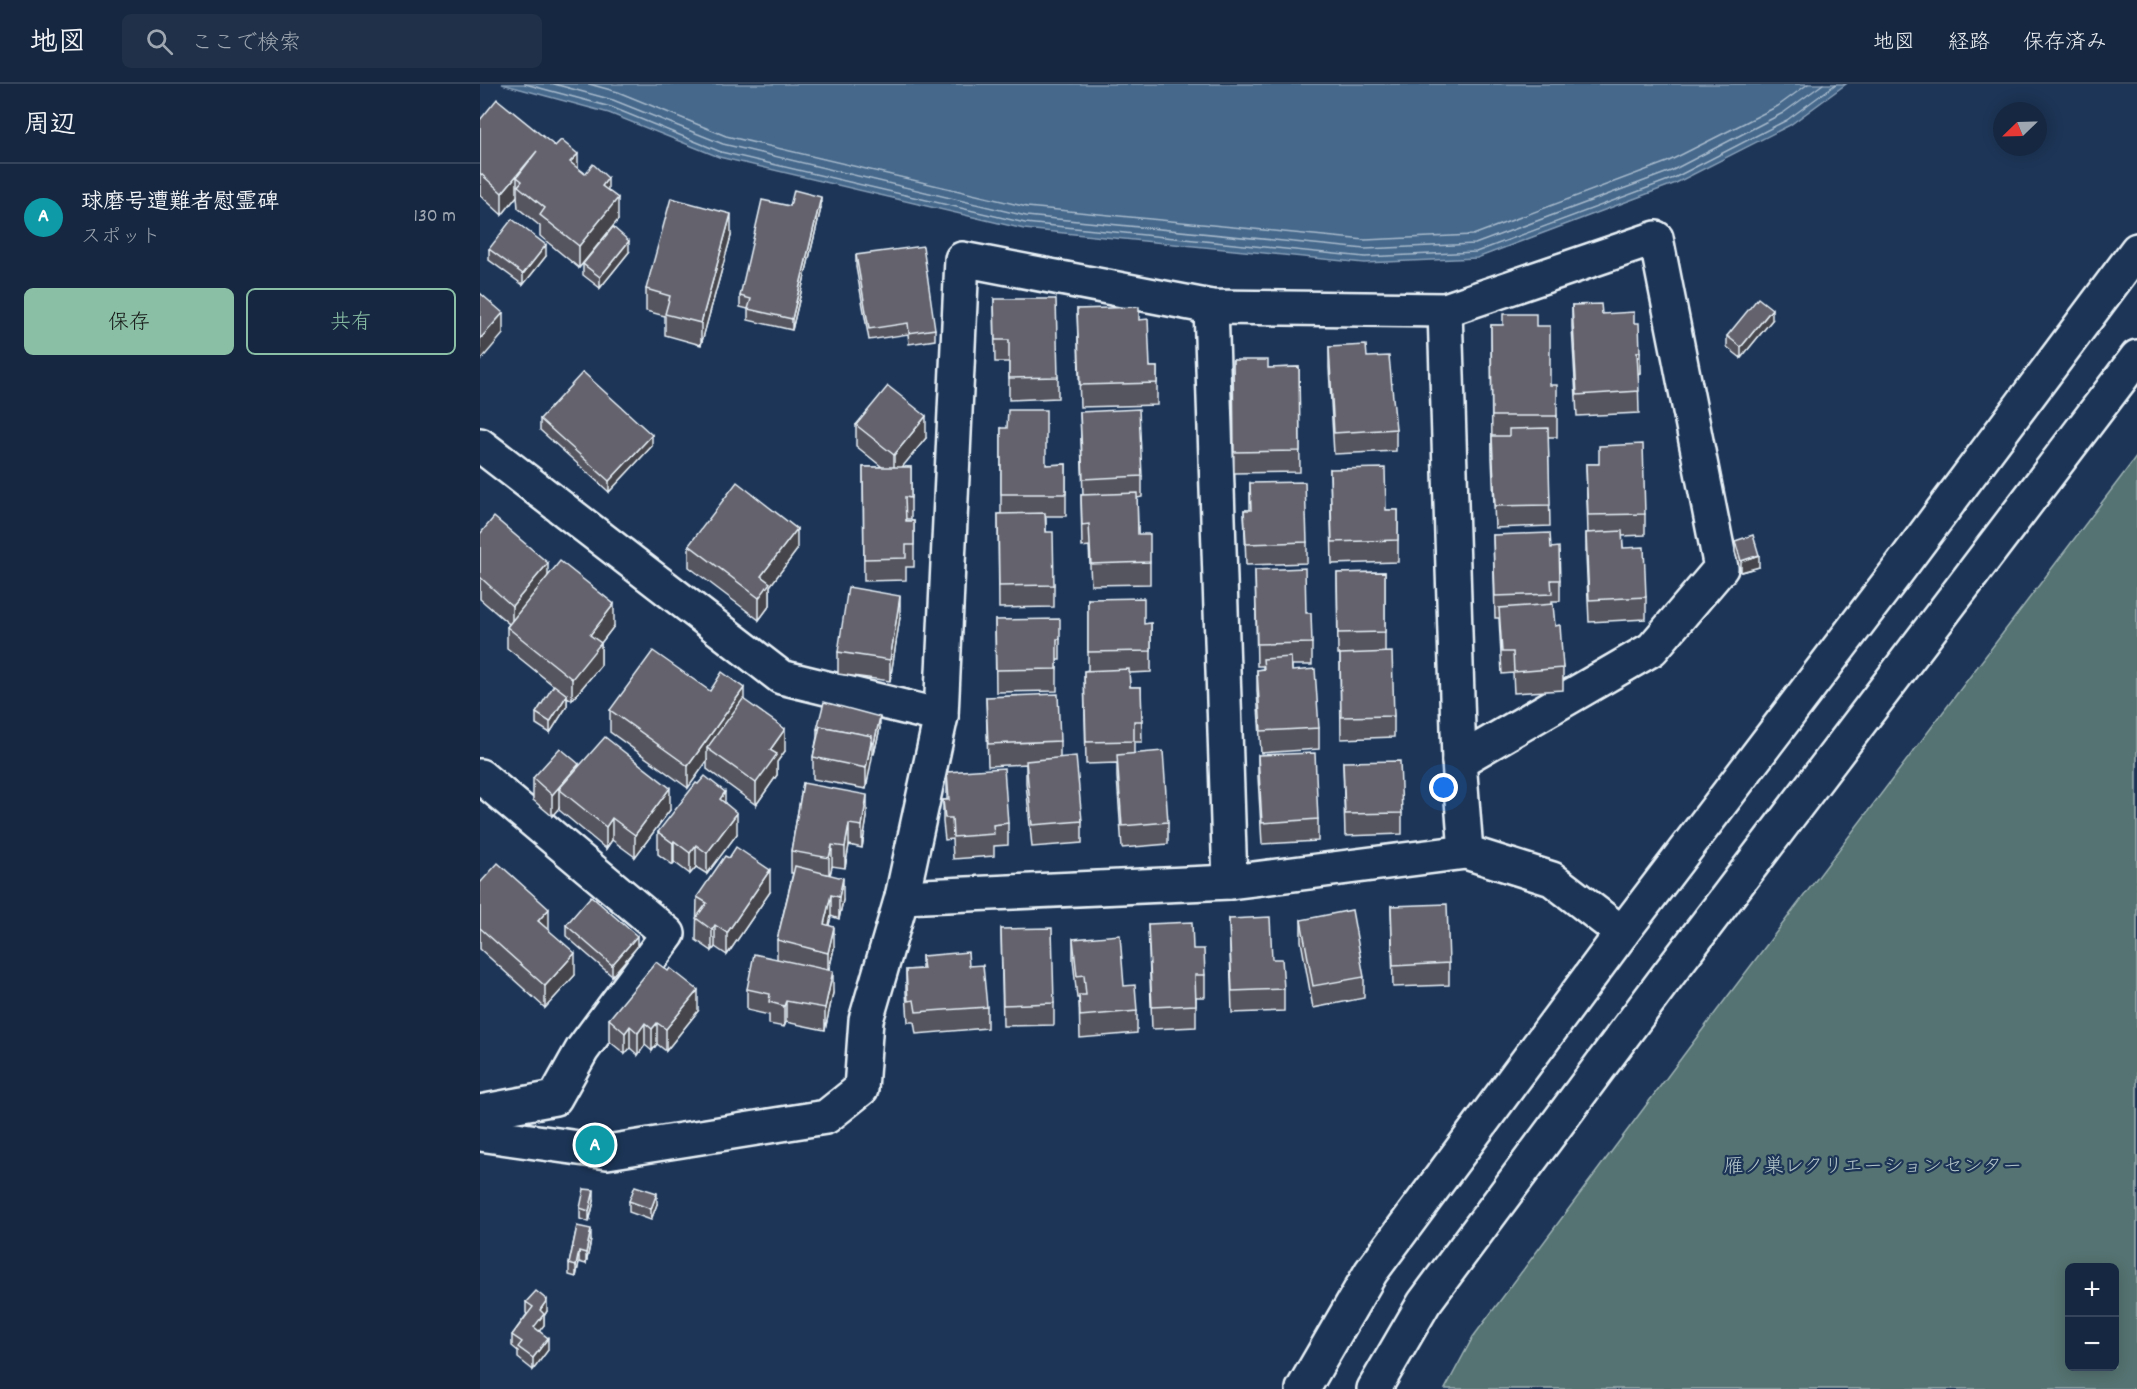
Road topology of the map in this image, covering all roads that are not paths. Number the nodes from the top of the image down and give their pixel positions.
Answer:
1 (2137, 250) edge
2 (1211, 307) junction
3 (1445, 310) junction
4 (2137, 357) edge
5 (484, 458) edge
6 (941, 716) junction
7 (1459, 761) junction
8 (480, 776) edge
9 (1466, 852) junction
10 (1230, 882) junction
11 (902, 897) junction
12 (1622, 933) junction
13 (480, 1112) edge
14 (480, 1134) edge
15 (1303, 1389) edge
16 (1374, 1389) edge

1 - 12 street
2 - 3 street
2 - 6 street
2 - 10 street
3 - 7 street
3 - 7 street
4 - 16 street
5 - 6 street
6 - 11 street
7 - 9 street
8 - 13 street
9 - 10 street
9 - 12 street
10 - 11 street
11 - 14 street
12 - 15 street

